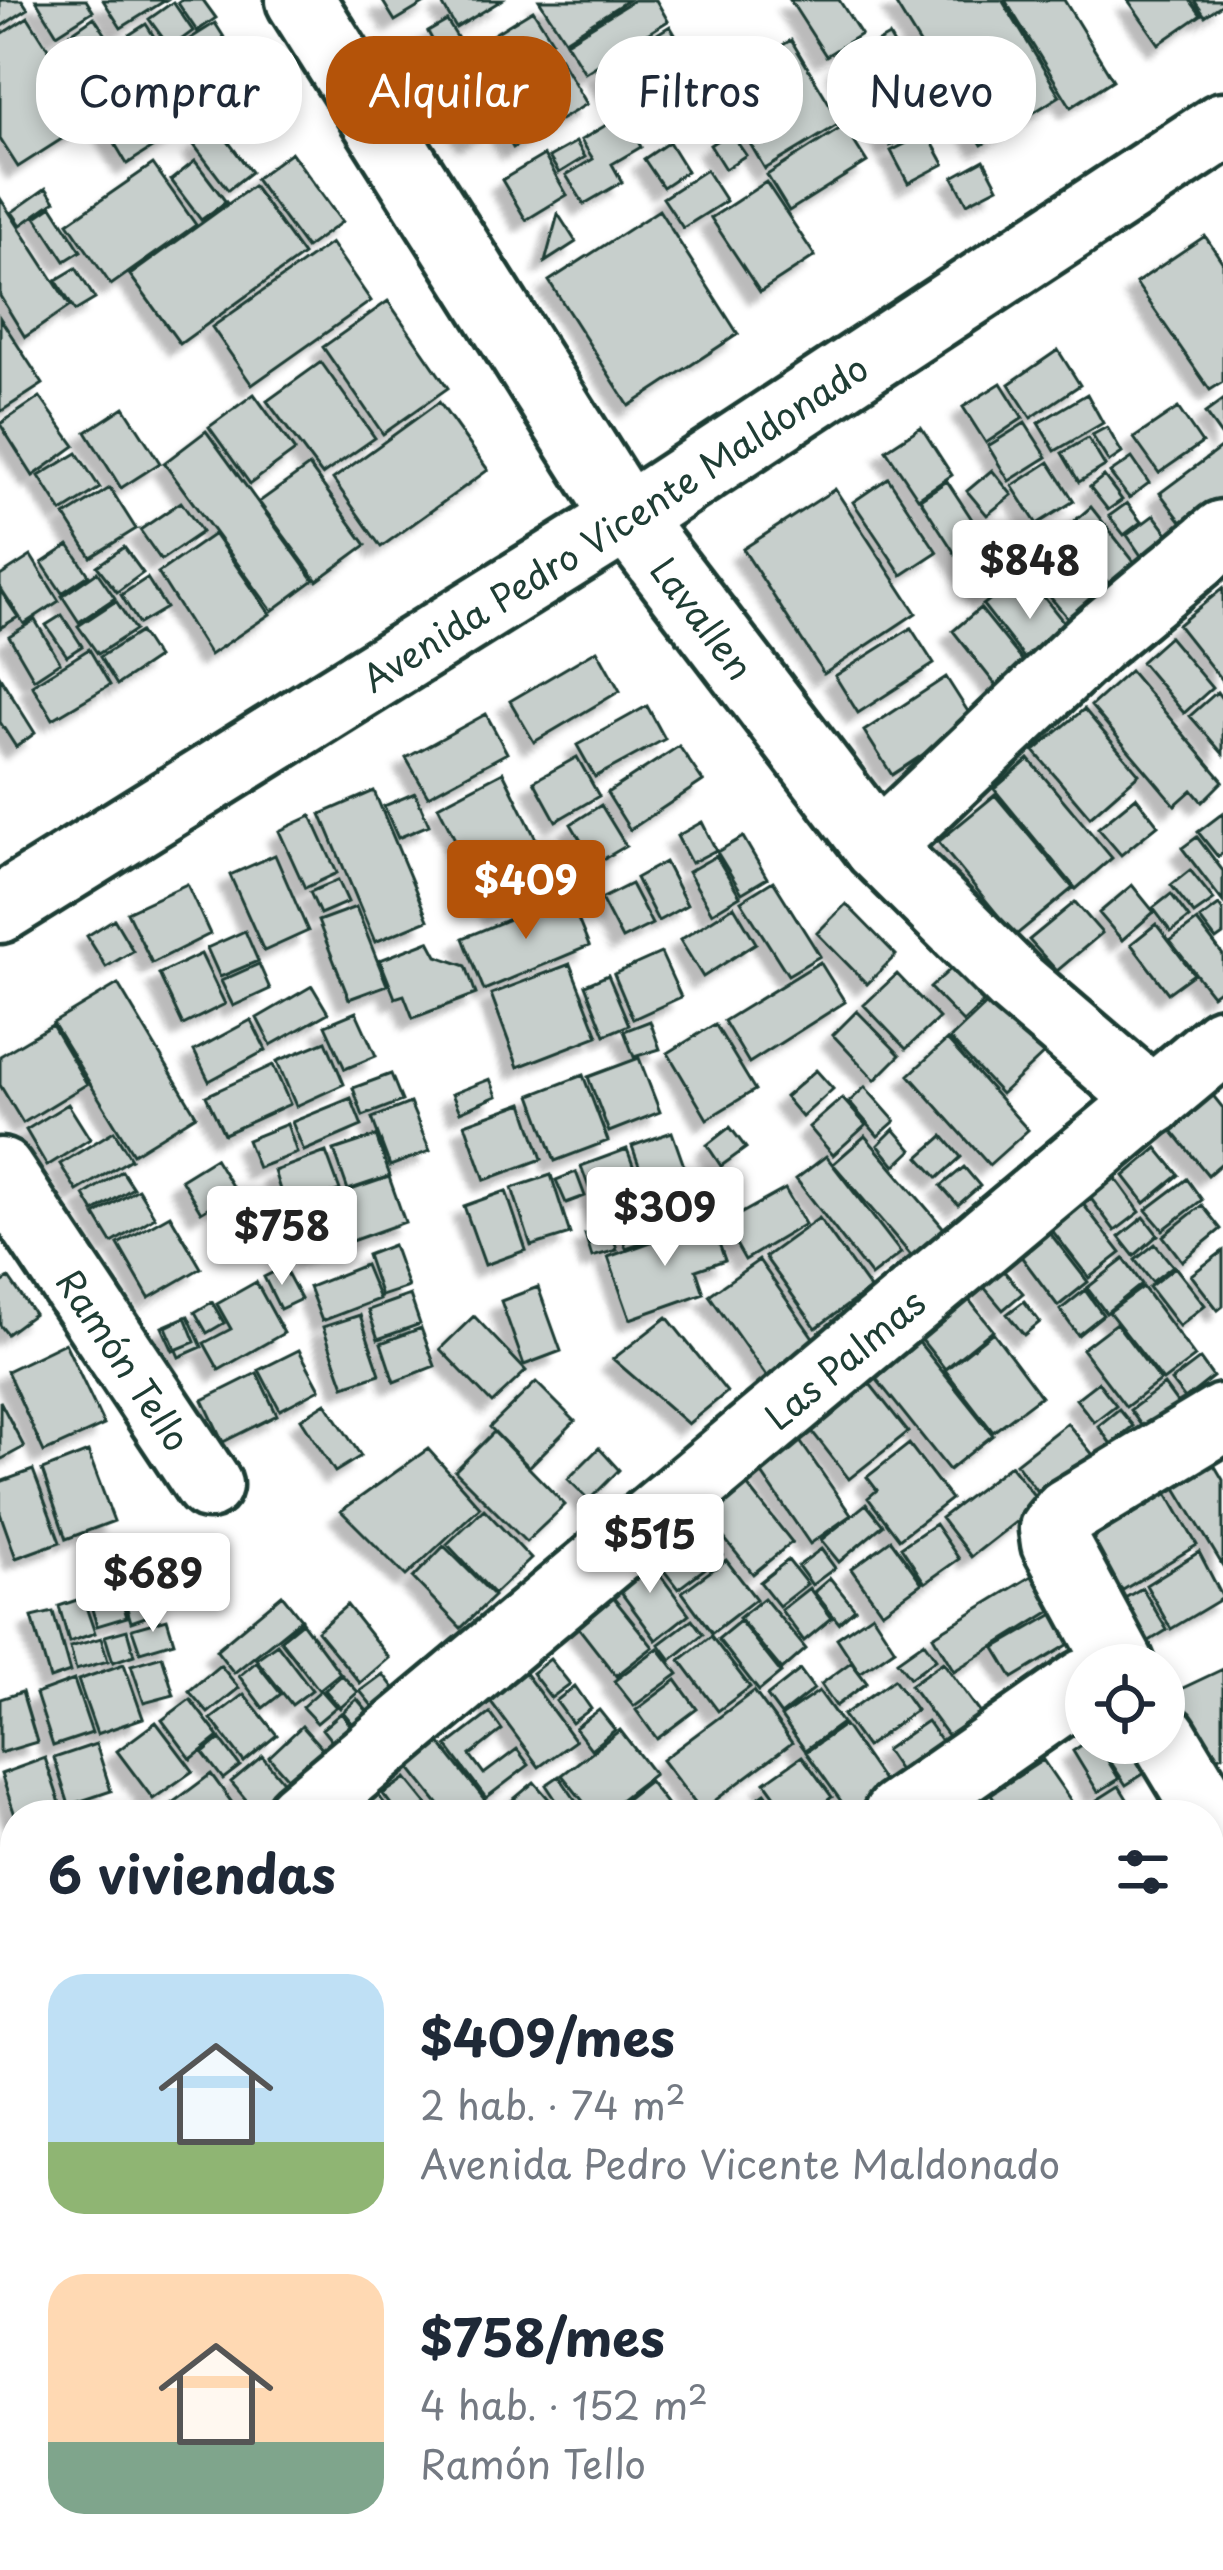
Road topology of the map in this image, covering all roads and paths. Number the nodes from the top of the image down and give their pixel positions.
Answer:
1 (300, 0) edge
2 (1223, 126) edge
3 (627, 518) junction
4 (1223, 534) edge
5 (878, 847) junction
6 (0, 909) edge
7 (1223, 1041) edge
8 (1153, 1101) junction
9 (0, 1172) edge
10 (1223, 1418) edge
11 (208, 1485) dead end
12 (1098, 1644) edge
13 (1065, 1699) edge
14 (1180, 1764) edge
15 (317, 1800) edge
16 (919, 1800) edge
17 (1202, 1800) edge

1 - 3 street, Lavallen
2 - 3 street, Avenida Pedro Vicente Maldonado
3 - 5 street, Lavallen
3 - 6 street, Avenida Pedro Vicente Maldonado
4 - 5 street
5 - 8 street, Lavallen
7 - 8 street, Las Palmas
8 - 15 street, Las Palmas
9 - 11 street, Ramón Tello
10 - 12 street
13 - 16 street
14 - 17 street

